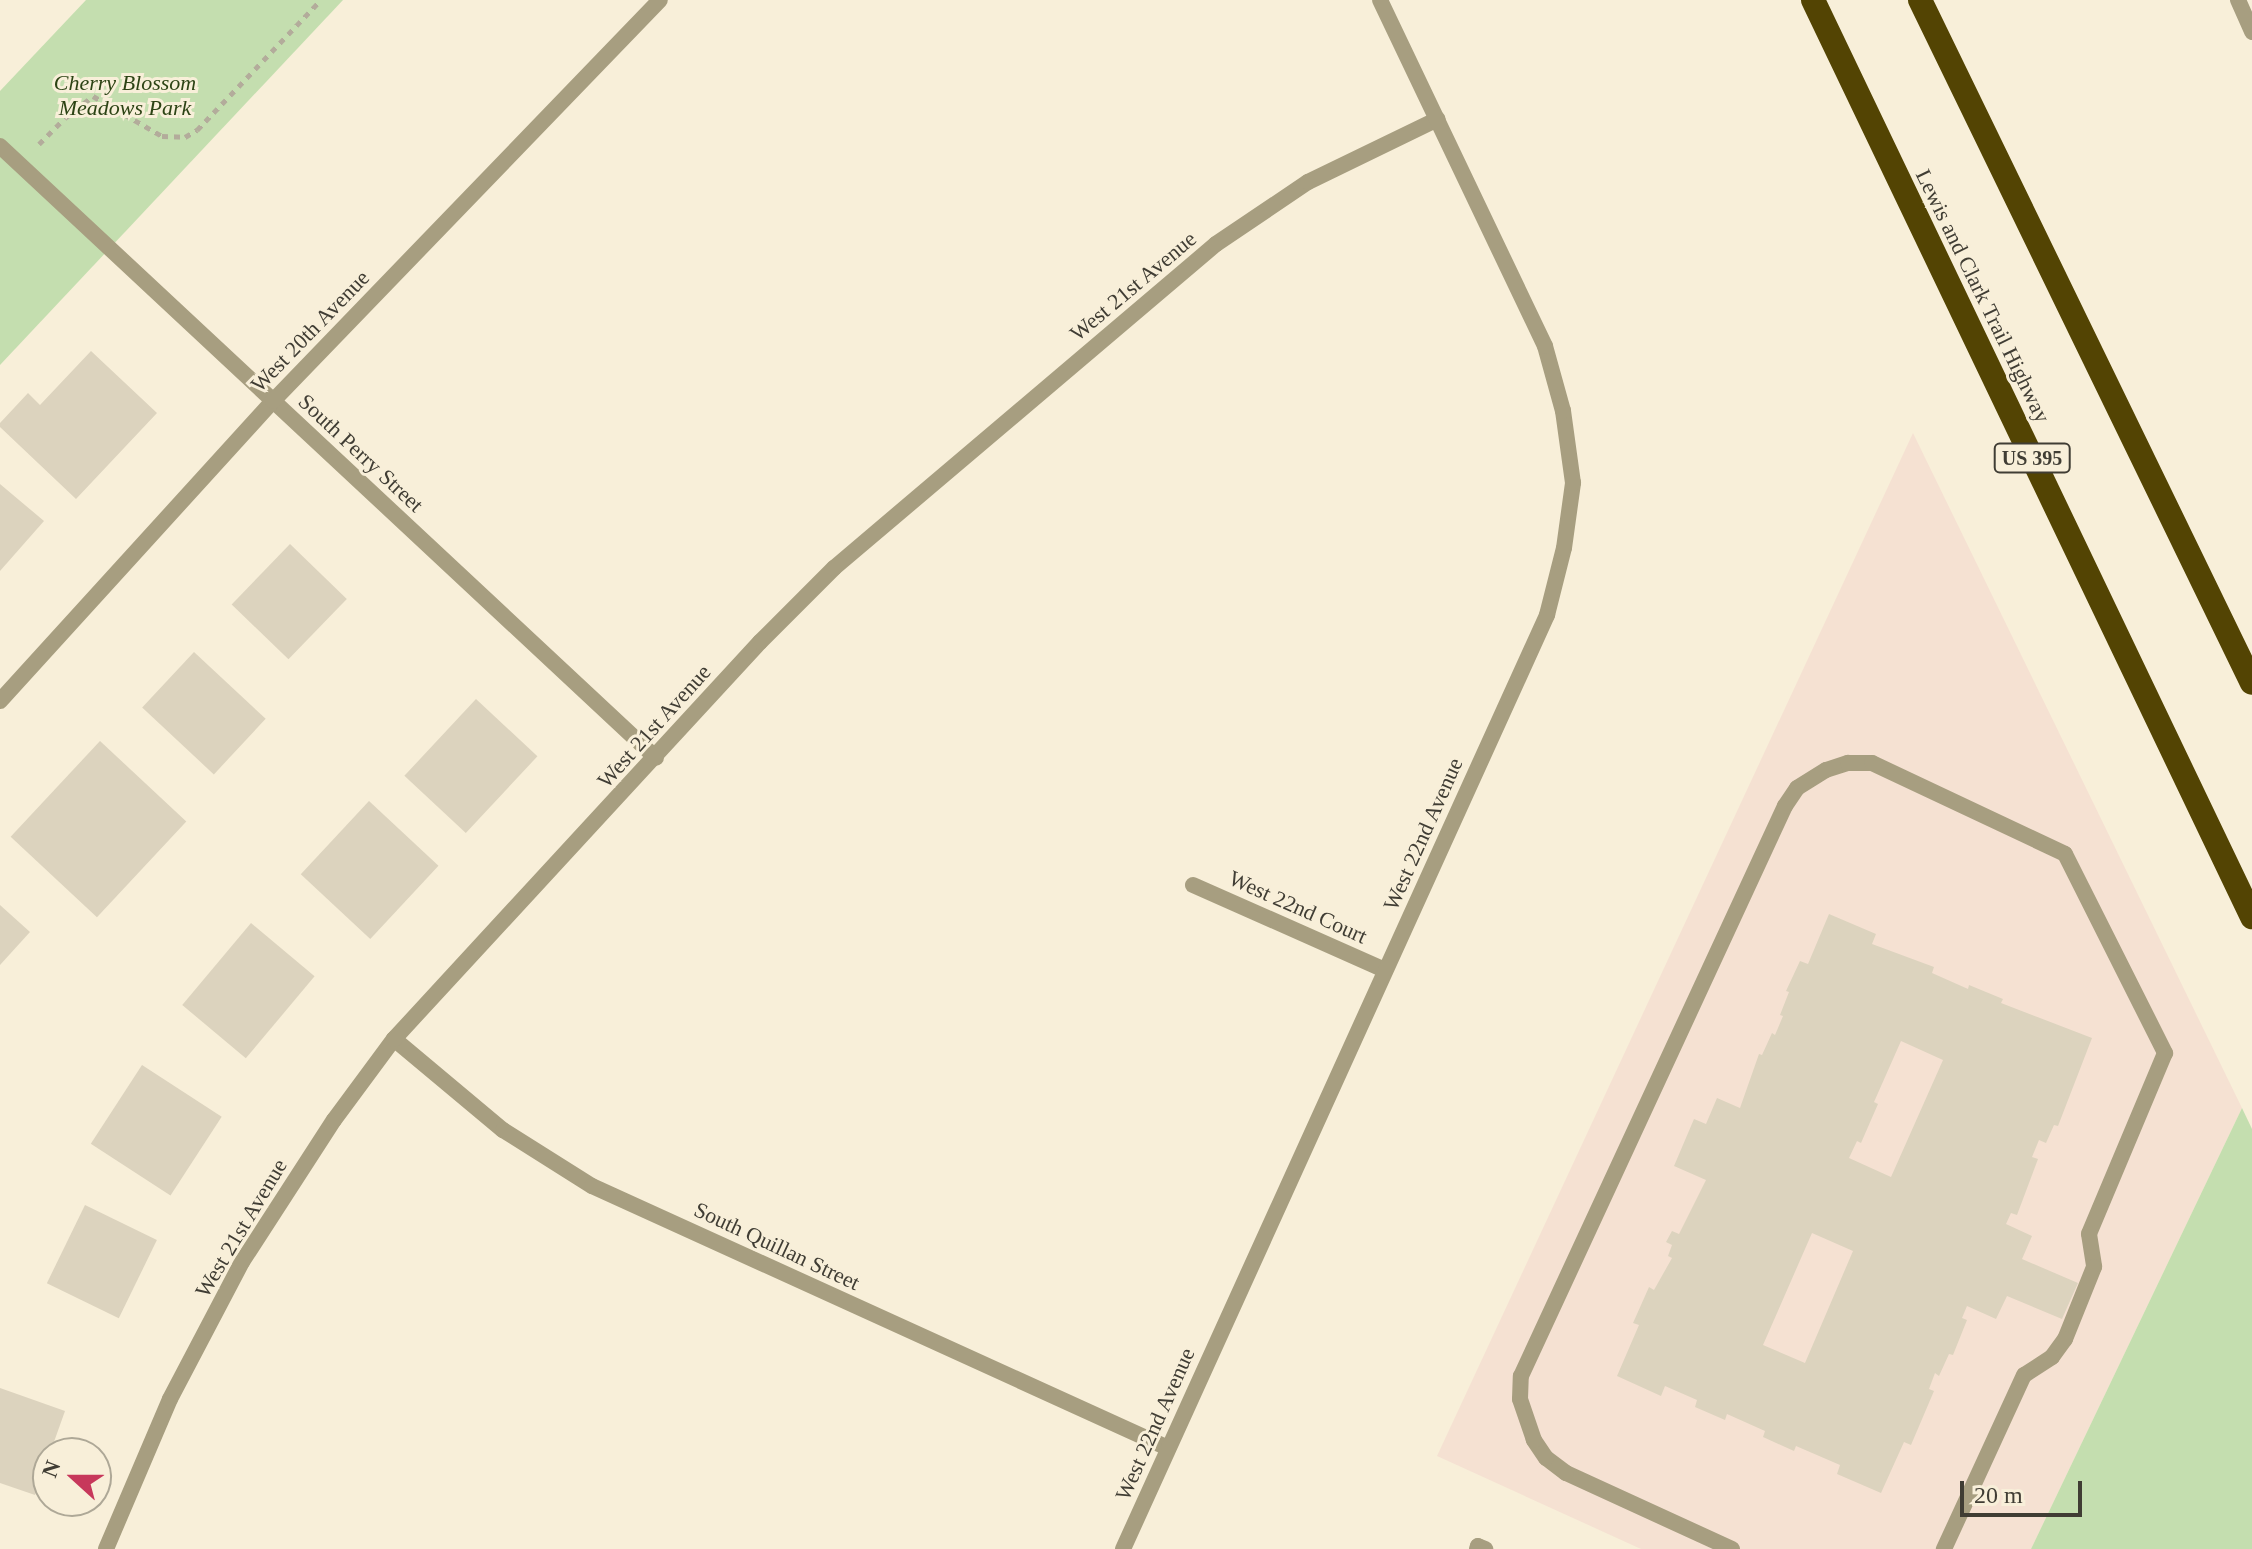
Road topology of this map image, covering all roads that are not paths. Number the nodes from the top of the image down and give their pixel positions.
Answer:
1 (660, 0) edge
2 (1380, 0) edge
3 (1813, 0) edge
4 (1920, 0) edge
5 (2238, 0) edge
6 (2252, 32) edge
7 (1438, 119) junction
8 (0, 146) edge
9 (273, 401) junction
10 (2252, 683) edge
11 (0, 701) edge
12 (656, 758) junction
13 (1193, 885) dead end
14 (2252, 917) edge
15 (1385, 970) junction
16 (394, 1039) junction
17 (1168, 1448) junction
18 (106, 1549) edge
19 (1123, 1549) edge
20 (1477, 1549) edge
21 (1485, 1549) edge
22 (1732, 1549) edge
23 (1944, 1549) edge

1 - 9 street, West 20th Avenue
2 - 7 street, West 22nd Avenue
3 - 14 highway, Lewis and Clark Trail Highway / US 395
4 - 10 highway
5 - 6 street
7 - 12 street, West 21st Avenue
7 - 15 street, West 22nd Avenue
8 - 9 street, South Perry Street
9 - 11 street, West 20th Avenue
9 - 12 street, South Perry Street
12 - 16 street, West 21st Avenue
13 - 15 street, West 22nd Court
15 - 17 street, West 22nd Avenue
16 - 17 street, South Quillan Street
16 - 18 street, West 21st Avenue
17 - 19 street, West 22nd Avenue
20 - 21 street
22 - 23 street

